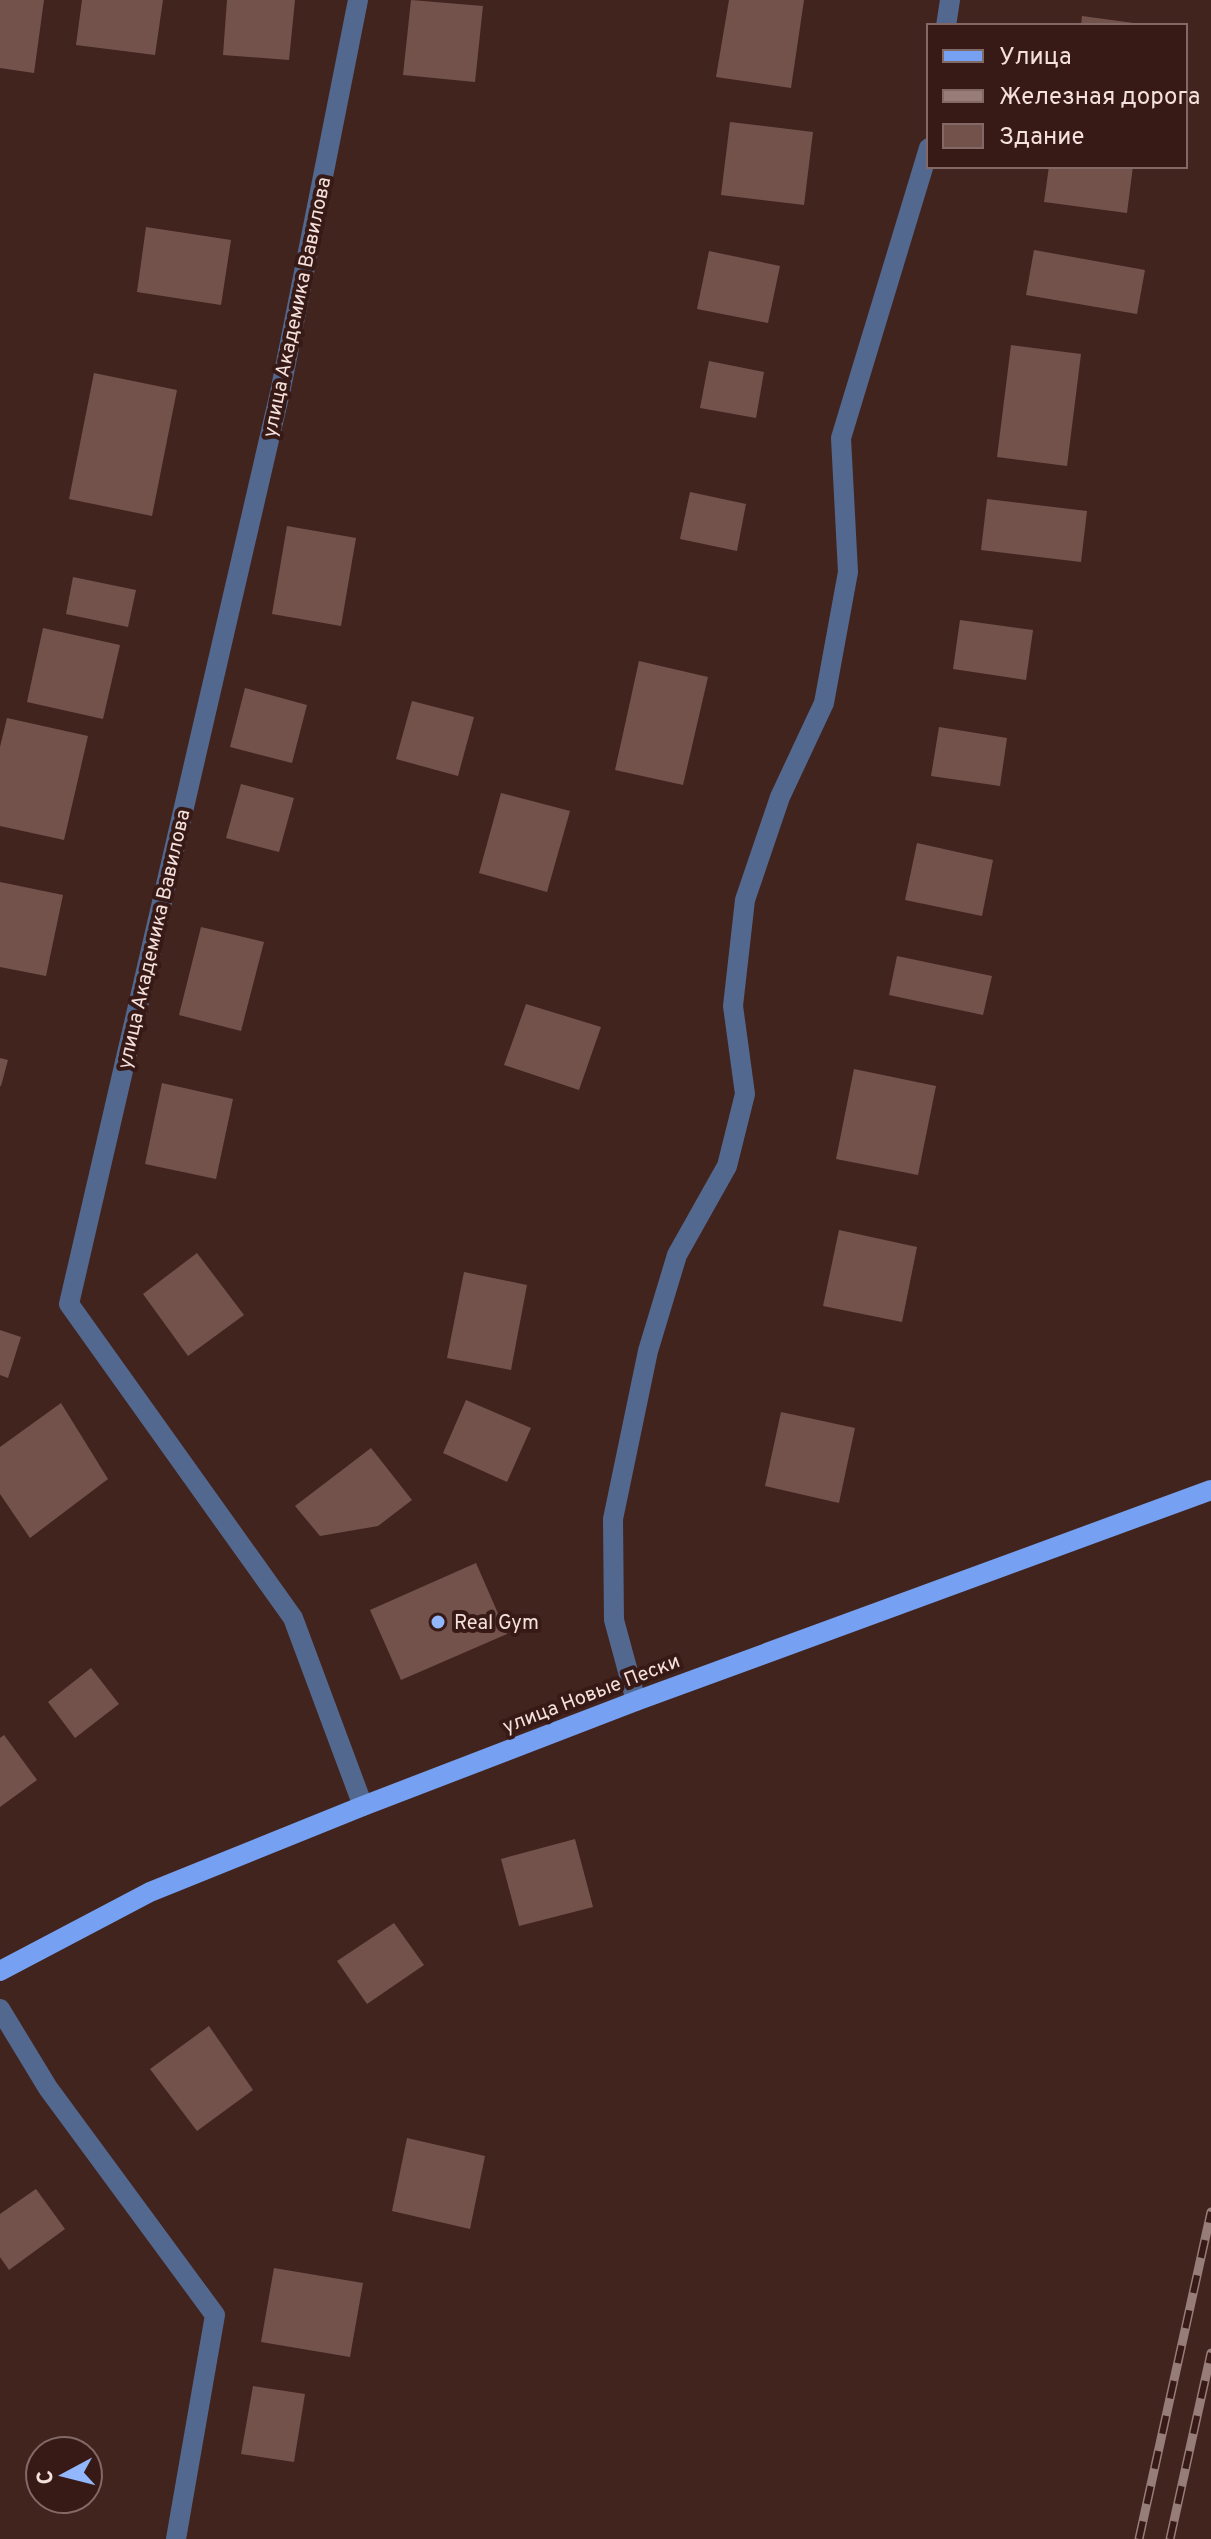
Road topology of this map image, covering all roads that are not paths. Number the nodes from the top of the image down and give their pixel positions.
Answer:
1 (358, 0) edge
2 (950, 0) edge
3 (946, 24) edge
4 (927, 155) edge
5 (1211, 1490) edge
6 (636, 1701) junction
7 (363, 1806) junction
8 (0, 1971) edge
9 (0, 2009) edge
10 (176, 2539) edge

1 - 7 street, улица Академика Вавилова
2 - 3 street
4 - 6 street
5 - 6 main road, улица Новые Пески
6 - 7 main road, улица Новые Пески
7 - 8 main road, улица Новые Пески
9 - 10 street

